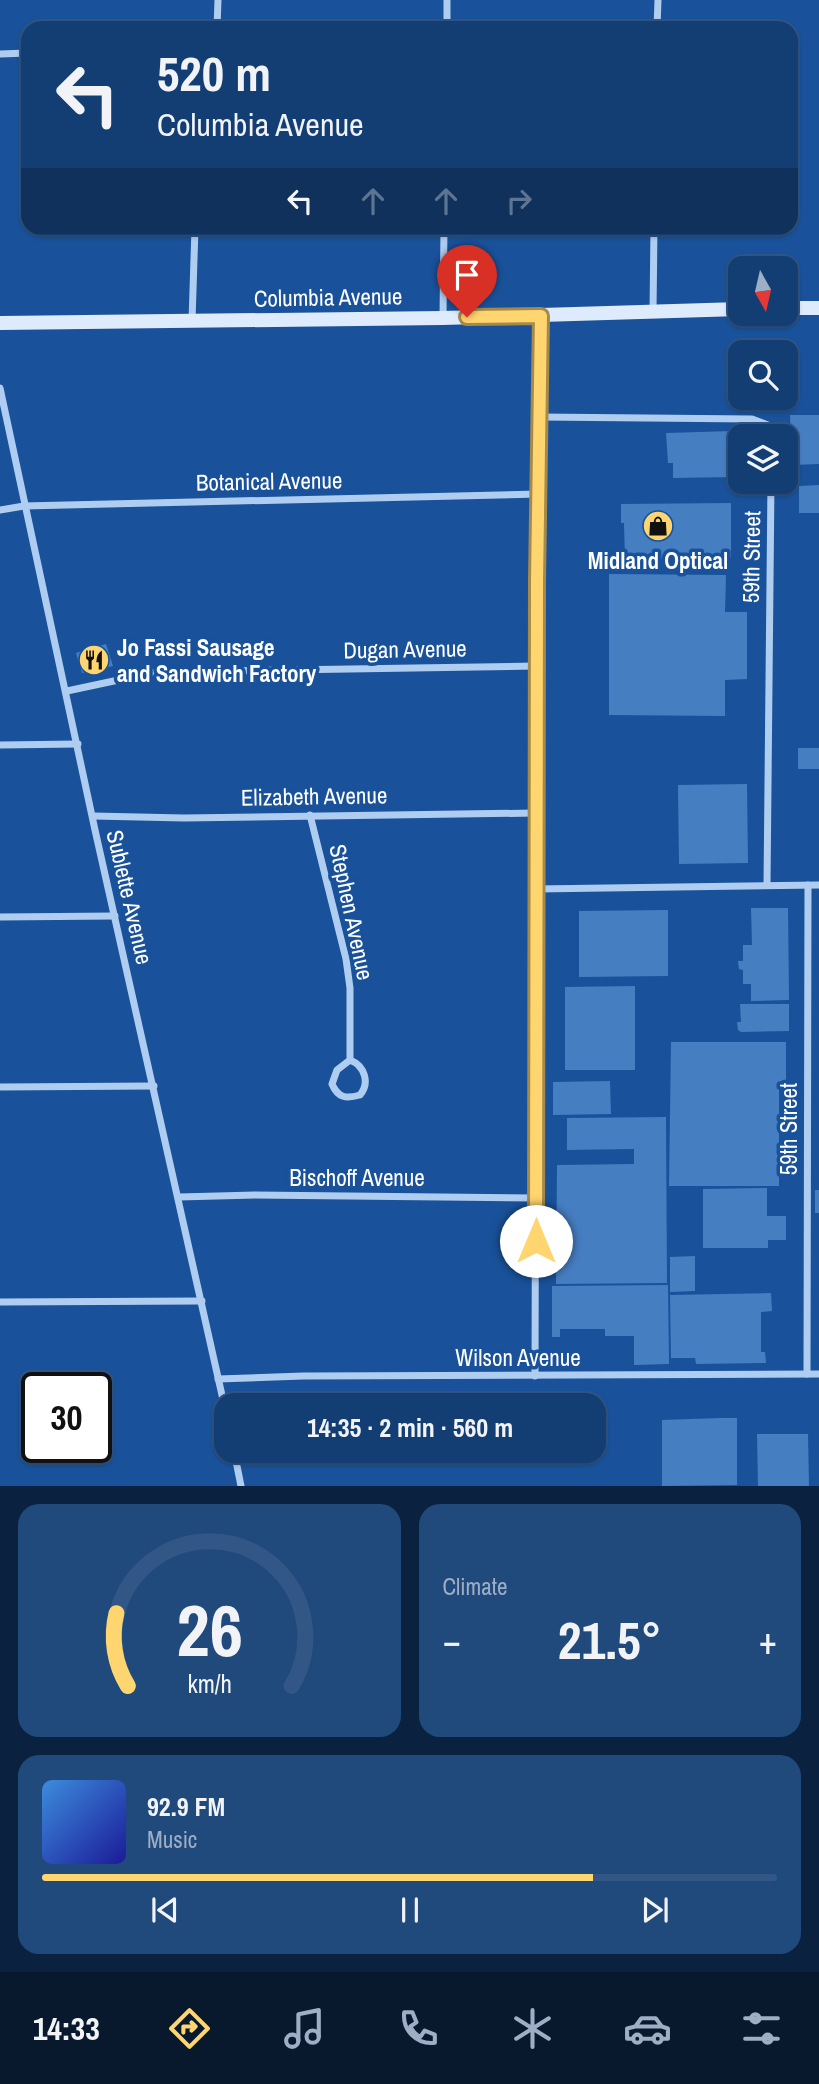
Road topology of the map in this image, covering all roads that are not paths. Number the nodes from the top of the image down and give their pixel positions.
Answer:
1 (218, 0) edge
2 (447, 0) edge
3 (658, 0) edge
4 (217, 21) edge
5 (447, 21) edge
6 (657, 21) edge
7 (21, 53) edge
8 (0, 54) edge
9 (195, 235) edge
10 (444, 235) edge
11 (654, 235) edge
12 (798, 308) edge
13 (819, 308) edge
14 (728, 310) edge
15 (653, 313) junction
16 (541, 316) junction
17 (443, 318) junction
18 (192, 321) junction
19 (0, 323) edge
20 (0, 388) edge
21 (539, 417) junction
22 (765, 424) edge
23 (539, 494) junction
24 (771, 494) edge
25 (24, 506) junction
26 (0, 510) edge
27 (536, 666) junction
28 (67, 691) junction
29 (78, 744) junction
30 (0, 745) edge
31 (536, 813) junction
32 (310, 815) junction
33 (93, 816) junction
34 (766, 885) junction
35 (808, 885) junction
36 (819, 885) edge
37 (536, 888) junction
38 (115, 916) junction
39 (0, 917) edge
40 (350, 1060) junction
41 (154, 1086) junction
42 (0, 1087) edge
43 (179, 1197) junction
44 (536, 1198) junction
45 (202, 1301) junction
46 (0, 1302) edge
47 (807, 1374) junction
48 (819, 1374) edge
49 (535, 1376) junction
50 (218, 1379) junction
51 (221, 1393) edge
52 (236, 1463) edge
53 (241, 1486) edge

1 - 4 street
2 - 5 street
3 - 6 street
7 - 8 street
9 - 18 street
10 - 17 street
11 - 15 street
12 - 13 street
14 - 15 street, Columbia Avenue
15 - 16 street, Columbia Avenue
16 - 17 street, Columbia Avenue
16 - 21 street
17 - 18 street, Columbia Avenue
18 - 19 street, Columbia Avenue
20 - 25 street, Sublette Avenue
21 - 22 street
21 - 23 street
23 - 25 street, Botanical Avenue
23 - 27 street
24 - 34 street, 59th Street
25 - 26 street, Botanical Avenue
25 - 28 street, Sublette Avenue
27 - 28 street, Dugan Avenue
27 - 31 street
28 - 29 street, Sublette Avenue
29 - 30 street
29 - 33 street, Sublette Avenue
31 - 32 street, Elizabeth Avenue
31 - 37 street
32 - 33 street, Elizabeth Avenue
32 - 40 street, Stephen Avenue
33 - 38 street, Sublette Avenue
34 - 35 street
34 - 37 street
35 - 36 street
35 - 47 street, 59th Street
37 - 44 street
38 - 39 street
38 - 41 street, Sublette Avenue
40 - 40 street, Stephen Avenue
41 - 42 street
41 - 43 street, Sublette Avenue
43 - 44 street, Bischoff Avenue
43 - 45 street, Sublette Avenue
44 - 49 street
45 - 46 street
45 - 50 street, Sublette Avenue
47 - 48 street, Wilson Avenue
47 - 49 street, Wilson Avenue
49 - 50 street, Wilson Avenue
50 - 51 street, Sublette Avenue
52 - 53 street

